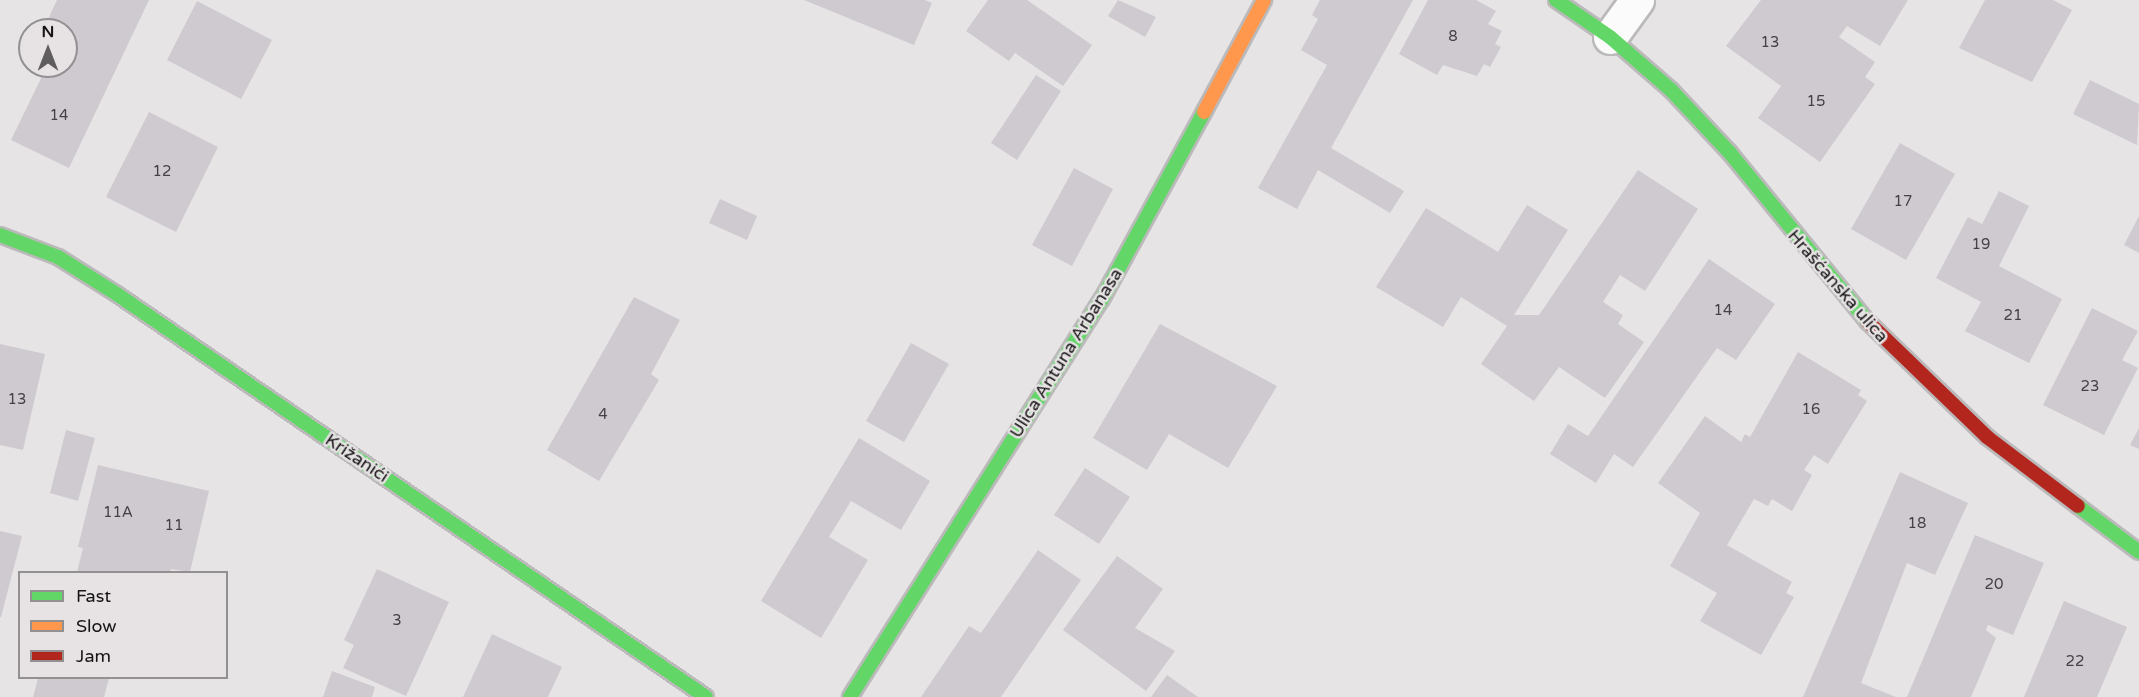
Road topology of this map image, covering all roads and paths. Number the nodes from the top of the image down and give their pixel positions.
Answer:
1 (1264, 0) edge
2 (1556, 0) edge
3 (1637, 0) edge
4 (1610, 38) junction
5 (0, 234) edge
6 (2139, 552) edge
7 (706, 697) edge
8 (851, 697) edge

1 - 8 street, Ulica Antuna Arbanasa
2 - 4 street, Hrašćanska ulica
3 - 4 street
4 - 6 street, Hrašćanska ulica
5 - 7 street, Križanići

